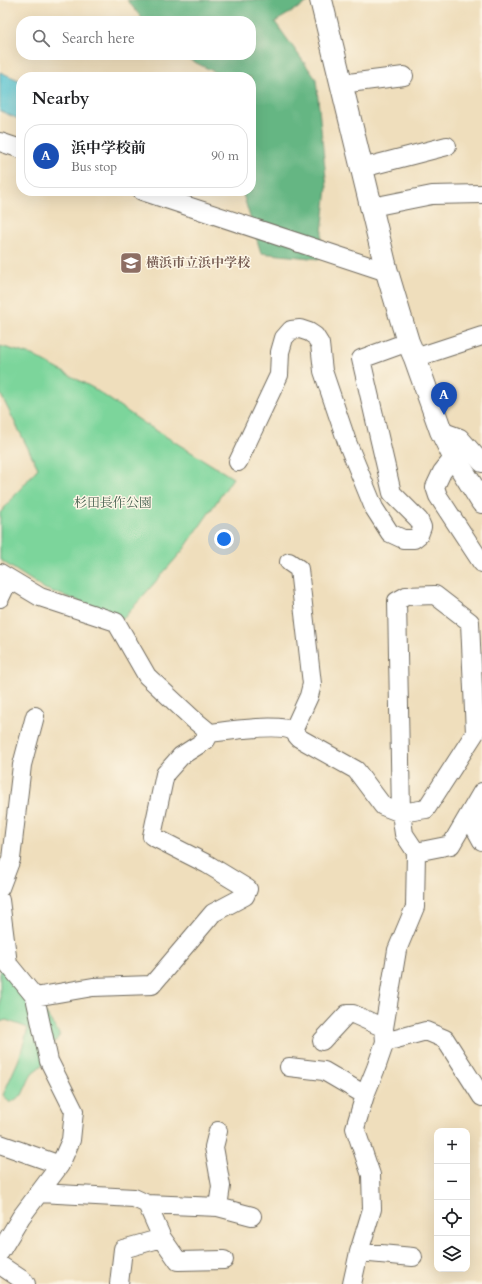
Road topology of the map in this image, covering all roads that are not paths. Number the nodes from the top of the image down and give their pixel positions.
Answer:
1 (321, 0) edge
2 (404, 76) dead end
3 (342, 84) junction
4 (0, 142) edge
5 (447, 146) dead end
6 (16, 147) edge
7 (362, 168) junction
8 (482, 194) edge
9 (157, 196) edge
10 (372, 207) junction
11 (387, 272) junction
12 (482, 336) edge
13 (412, 350) junction
14 (441, 431) junction
15 (454, 457) junction
16 (238, 462) dead end
17 (482, 463) edge
18 (482, 502) edge
19 (289, 562) dead end
20 (482, 563) edge
21 (4, 576) edge
22 (0, 598) edge
23 (478, 686) edge
24 (35, 716) dead end
25 (293, 731) junction
26 (210, 733) junction
27 (479, 797) edge
28 (401, 813) junction
29 (482, 841) edge
30 (416, 852) junction
31 (0, 888) edge
32 (0, 900) edge
33 (35, 997) junction
34 (384, 1035) junction
35 (322, 1041) dead end
36 (289, 1067) dead end
37 (480, 1091) edge
38 (365, 1095) junction
39 (218, 1131) dead end
40 (0, 1144) edge
41 (60, 1165) junction
42 (39, 1193) junction
43 (147, 1204) junction
44 (218, 1207) junction
45 (252, 1216) dead end
46 (162, 1238) junction
47 (0, 1252) edge
48 (359, 1252) junction
49 (413, 1258) dead end
50 (224, 1260) dead end
51 (0, 1265) edge
52 (26, 1284) edge
53 (118, 1284) edge
54 (352, 1284) edge

1 - 3 main road
2 - 3 street
3 - 7 main road
4 - 6 street
5 - 7 street
7 - 10 main road
8 - 10 street
9 - 11 street
10 - 11 main road
11 - 13 main road
12 - 13 street
13 - 14 main road
13 - 16 street
14 - 15 main road
14 - 17 street
15 - 18 main road
15 - 20 street
19 - 25 street
21 - 22 street
21 - 26 street
23 - 28 street
23 - 28 street
24 - 31 street
25 - 26 street
25 - 28 street
26 - 33 street
27 - 29 street
27 - 30 street
28 - 30 street
30 - 34 street
32 - 33 street
33 - 41 street
34 - 35 street
34 - 37 street
34 - 38 street
36 - 38 street
38 - 48 street
39 - 44 street
40 - 41 street
41 - 42 street
42 - 43 street
42 - 47 street
43 - 44 street
43 - 46 street
44 - 45 street
46 - 50 street
46 - 53 street
48 - 49 street
48 - 54 street
51 - 52 street

